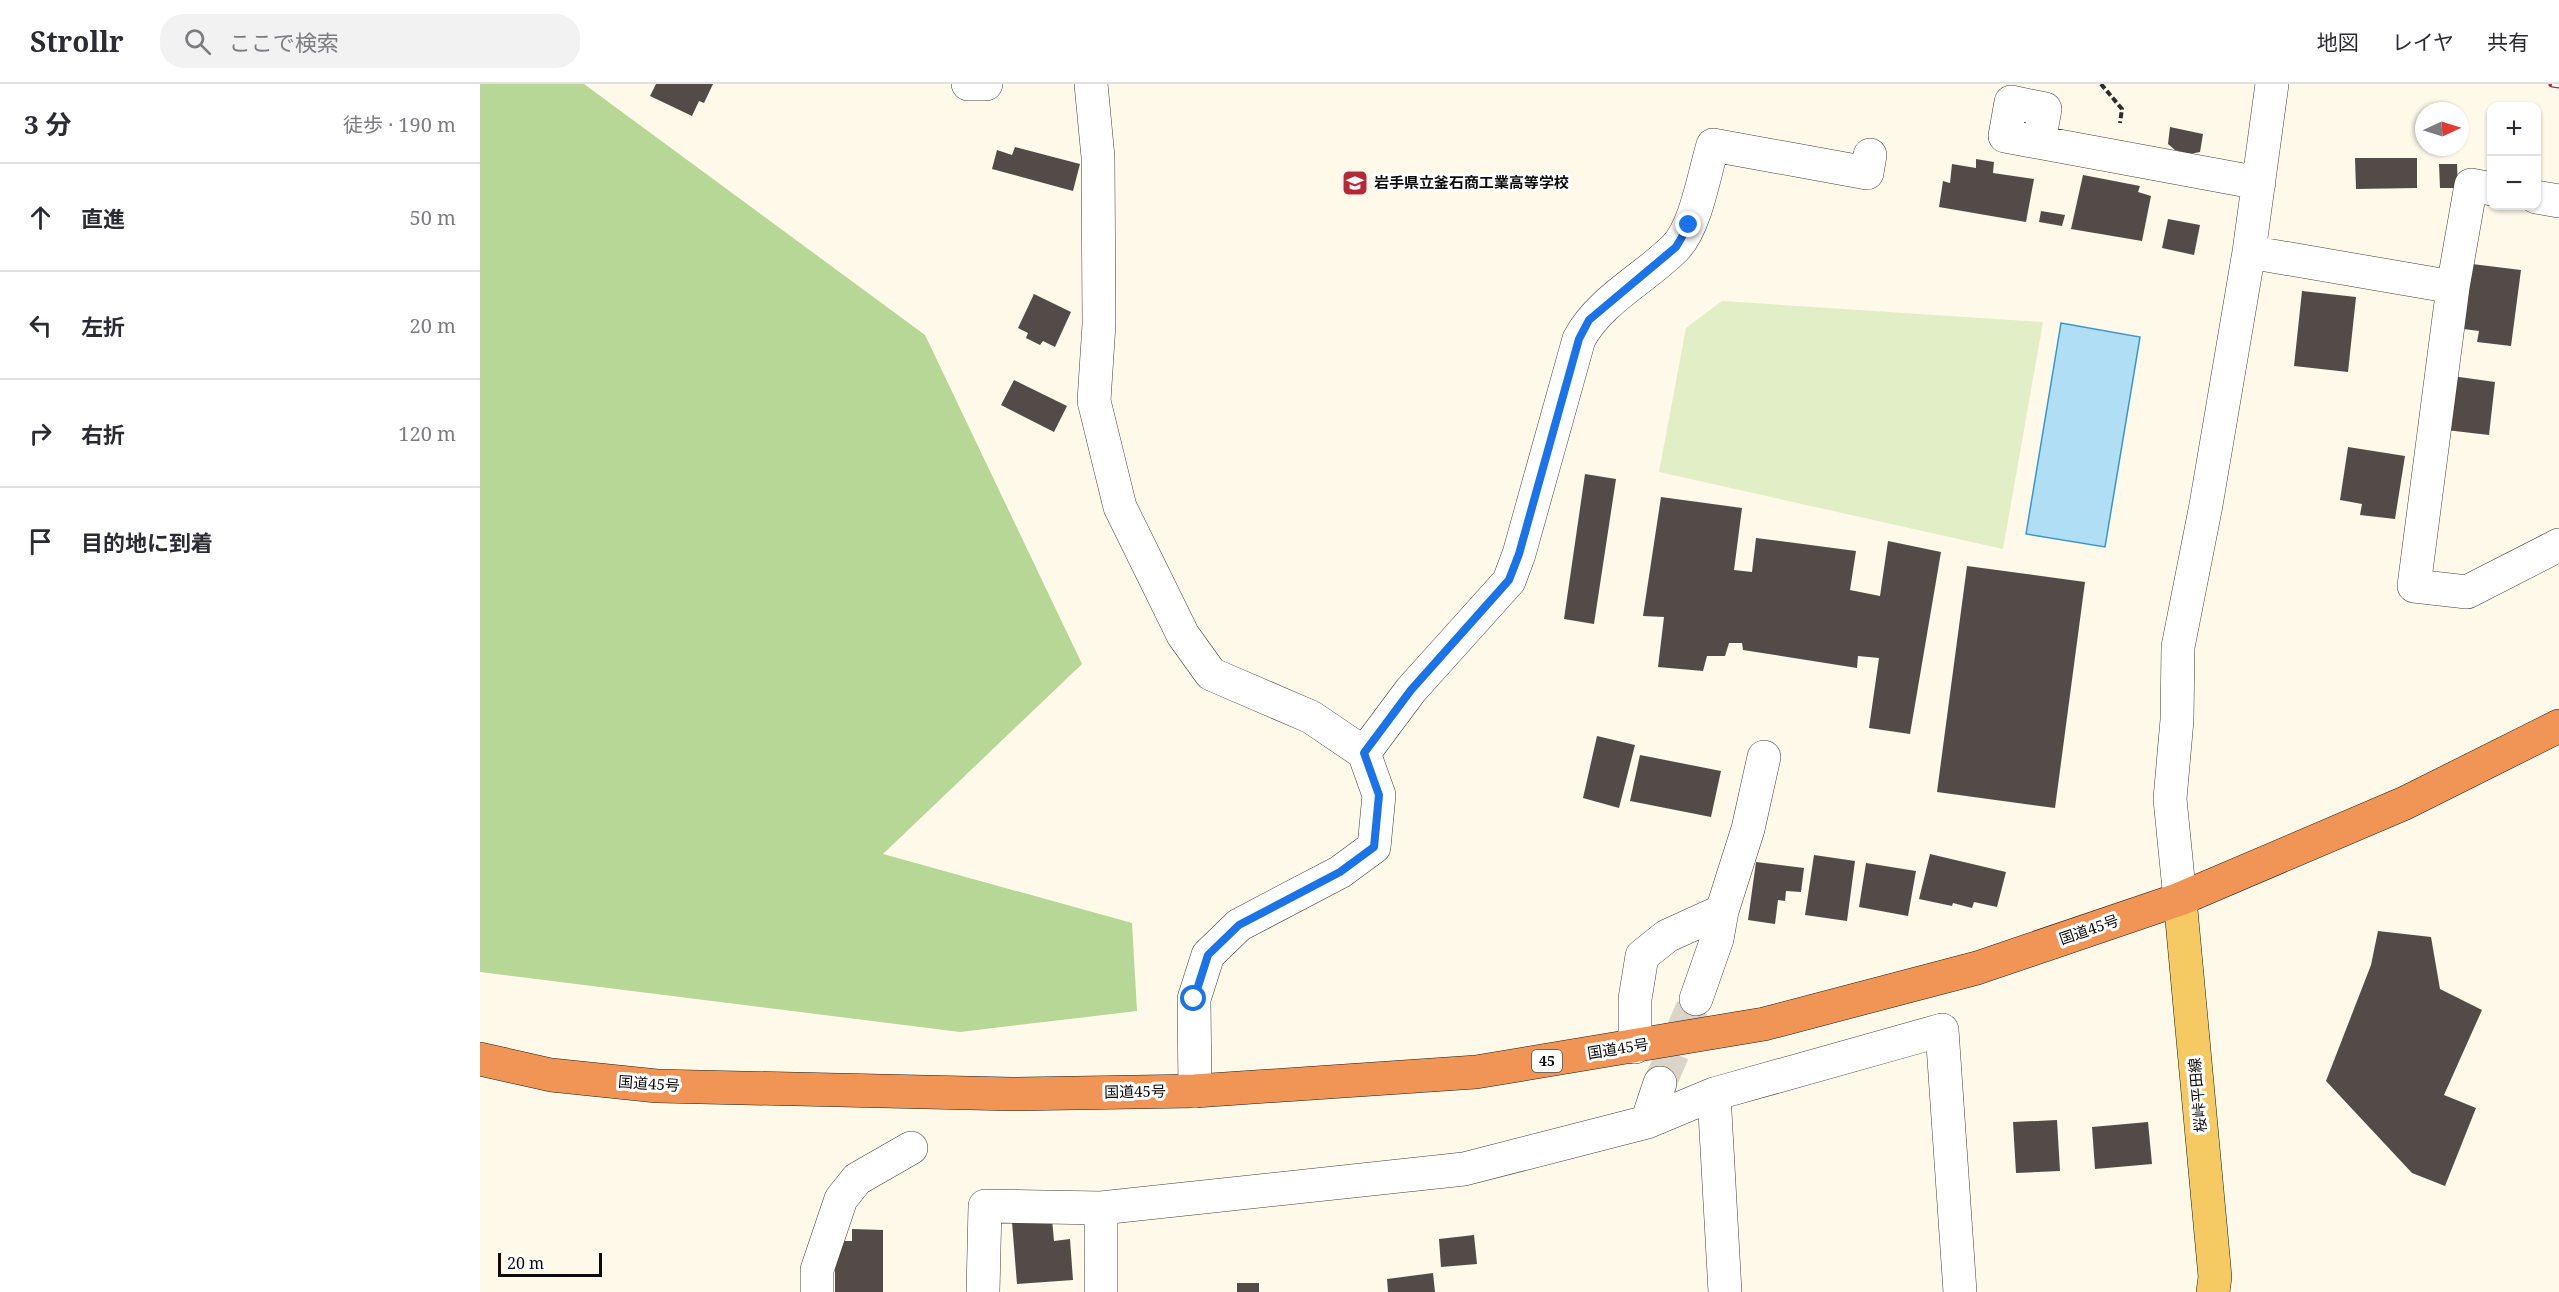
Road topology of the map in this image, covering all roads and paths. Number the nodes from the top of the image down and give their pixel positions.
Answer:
1 (968, 84) edge
2 (986, 84) edge
3 (1091, 84) edge
4 (2101, 84) edge
5 (2272, 84) edge
6 (2122, 109) dead end
7 (2039, 142) dead end
8 (1870, 155) dead end
9 (2259, 183) junction
10 (2487, 188) edge
11 (2541, 198) edge
12 (2559, 201) edge
13 (2249, 252) junction
14 (2453, 286) junction
15 (2559, 545) edge
16 (2559, 726) edge
17 (1364, 753) junction
18 (1764, 757) dead end
19 (2180, 899) junction
20 (1722, 911) junction
21 (1695, 999) tunnel mouth
22 (1635, 1047) junction
23 (480, 1059) edge
24 (1660, 1083) tunnel mouth
25 (1195, 1091) junction
26 (1714, 1094) junction
27 (1647, 1122) junction
28 (911, 1148) dead end
29 (1101, 1208) junction
30 (818, 1292) edge
31 (983, 1292) edge
32 (1101, 1292) edge
33 (1725, 1292) edge
34 (1960, 1292) edge
35 (2213, 1292) edge

1 - 2 street
3 - 17 street
4 - 6 path
5 - 9 street
7 - 9 street
8 - 17 street
9 - 13 street
10 - 14 street
11 - 12 street
13 - 14 street
13 - 19 street
14 - 15 street
16 - 19 highway, 国道45号 / 45
17 - 25 street
18 - 20 street
19 - 22 highway, 国道45号 / 45
19 - 35 main road, 桜峠平田線
20 - 21 street
20 - 22 street
22 - 25 highway, 国道45号 / 45
23 - 25 highway, 国道45号 / 45
24 - 27 street
26 - 27 street
26 - 33 street
26 - 34 street
27 - 29 street
28 - 30 street
29 - 31 street
29 - 32 street

